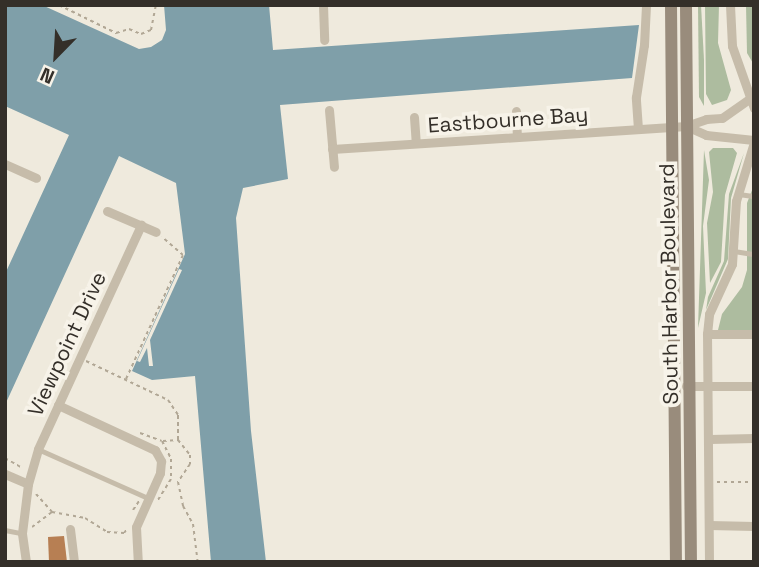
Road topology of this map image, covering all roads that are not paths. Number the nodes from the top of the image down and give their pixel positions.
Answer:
1 (323, 5) edge
2 (646, 5) edge
3 (671, 5) edge
4 (686, 5) edge
5 (730, 5) edge
6 (324, 40) dead end
7 (751, 93) edge
8 (754, 108) edge
9 (329, 110) dead end
10 (516, 111) dead end
11 (414, 117) dead end
12 (672, 126) junction
13 (686, 126) junction
14 (638, 129) junction
15 (517, 136) junction
16 (416, 143) junction
17 (754, 143) edge
18 (332, 149) junction
19 (5, 164) edge
20 (334, 167) dead end
21 (36, 178) dead end
22 (738, 194) junction
23 (754, 196) edge
24 (107, 211) dead end
25 (141, 225) junction
26 (156, 232) road end
27 (734, 251) junction
28 (754, 254) edge
29 (707, 334) junction
30 (754, 334) edge
31 (675, 386) junction
32 (689, 386) junction
33 (708, 386) junction
34 (754, 386) edge
35 (58, 405) junction
36 (710, 439) junction
37 (754, 439) edge
38 (38, 449) junction
39 (5, 474) edge
40 (28, 484) junction
41 (147, 501) junction
42 (709, 525) junction
43 (754, 526) edge
44 (70, 529) dead end
45 (5, 530) edge
46 (22, 533) junction
47 (26, 562) edge
48 (74, 562) edge
49 (138, 562) edge
50 (676, 562) edge
51 (691, 562) edge
52 (709, 562) edge

1 - 6 street
2 - 14 street
3 - 12 main road, South Harbor Boulevard
4 - 13 main road, South Harbor Boulevard
5 - 7 street
7 - 8 street
7 - 13 street, Eastbourne Bay
9 - 18 street
10 - 15 street
11 - 16 street
12 - 13 street, Eastbourne Bay
12 - 14 street, Eastbourne Bay
12 - 31 main road, South Harbor Boulevard
13 - 17 street, Eastbourne Bay
13 - 32 main road, South Harbor Boulevard
14 - 15 street, Eastbourne Bay
15 - 16 street, Eastbourne Bay
16 - 18 street, Eastbourne Bay
17 - 22 street
18 - 20 street
19 - 21 street
22 - 23 lane
22 - 27 street
24 - 25 street
25 - 26 street
25 - 35 street, Viewpoint Drive
27 - 28 lane
27 - 29 street
29 - 30 street
29 - 33 street
31 - 32 street
31 - 50 main road, South Harbor Boulevard
32 - 33 street
32 - 51 main road, South Harbor Boulevard
33 - 34 street
33 - 36 street
35 - 38 street, Viewpoint Drive
35 - 41 street
36 - 37 street
36 - 42 street
38 - 40 street, Viewpoint Drive
38 - 41 lane
39 - 40 street
40 - 46 street, Viewpoint Drive
41 - 49 street
42 - 43 street
42 - 52 street
44 - 48 street
45 - 46 lane
46 - 47 street, Viewpoint Drive

